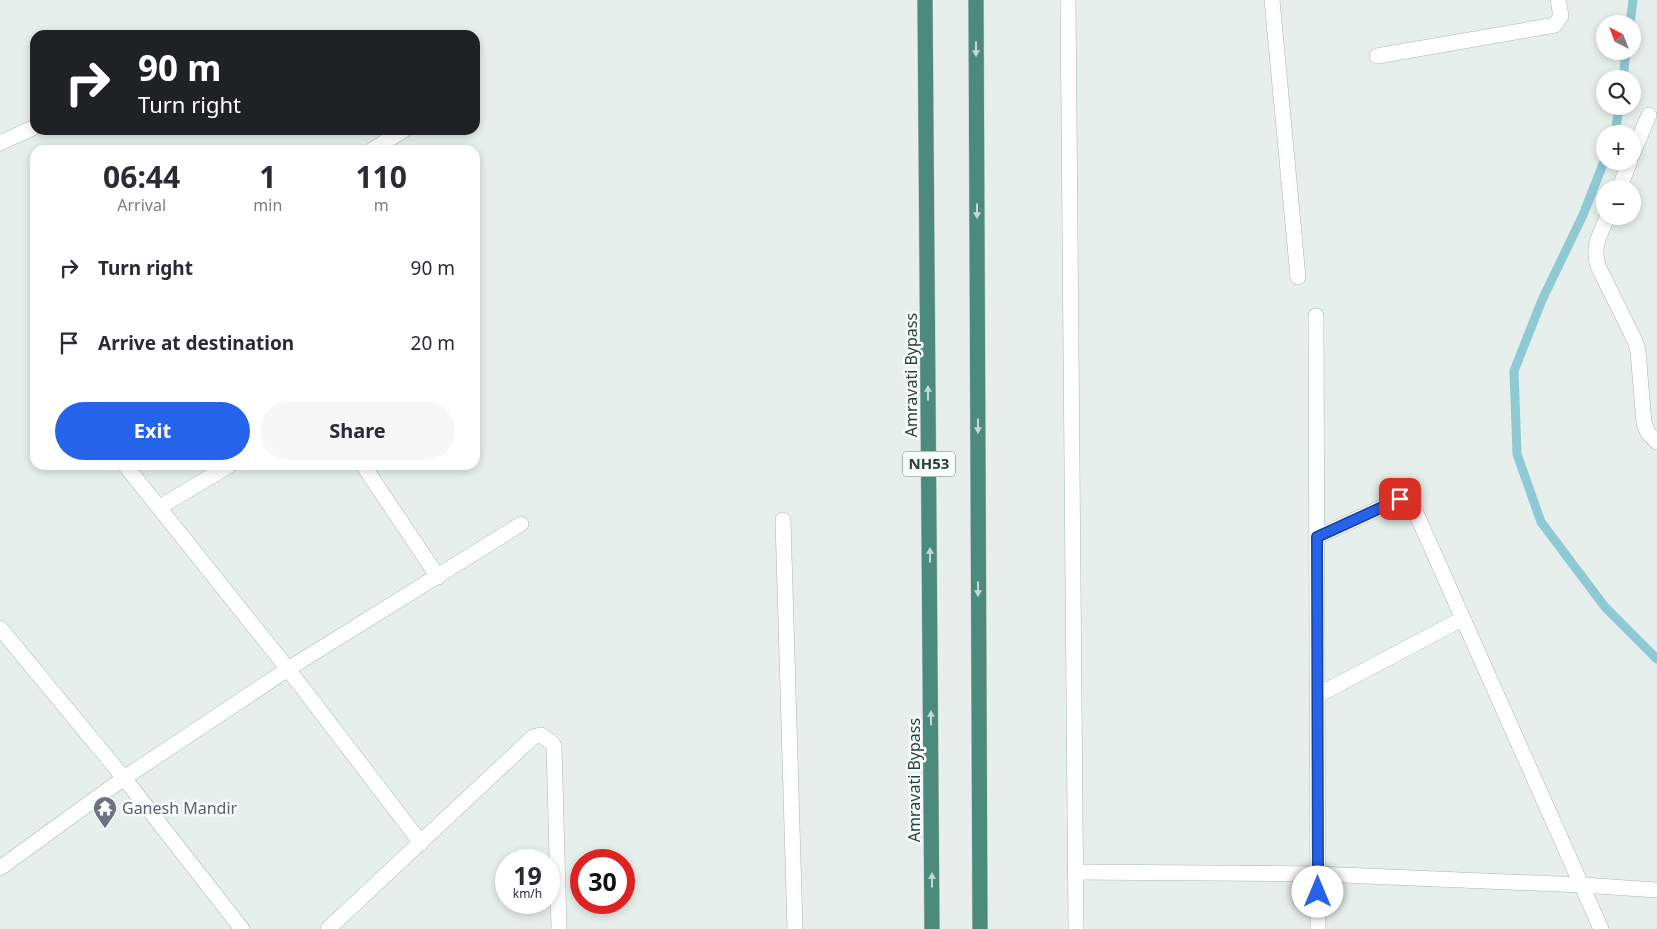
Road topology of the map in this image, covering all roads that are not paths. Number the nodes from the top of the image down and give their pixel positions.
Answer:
1 (925, 0) edge
2 (976, 0) edge
3 (1068, 0) edge
4 (1272, 0) edge
5 (1558, 0) edge
6 (1377, 56) dead end
7 (1654, 115) edge
8 (30, 129) edge
9 (396, 135) edge
10 (1641, 139) edge
11 (0, 143) edge
12 (380, 145) edge
13 (1604, 225) edge
14 (1298, 277) dead end
15 (1316, 316) dead end
16 (1657, 442) edge
17 (129, 470) edge
18 (222, 470) edge
19 (366, 470) edge
20 (160, 507) junction
21 (783, 520) dead end
22 (521, 524) dead end
23 (1317, 537) junction
24 (438, 577) junction
25 (1462, 619) junction
26 (0, 628) edge
27 (288, 669) junction
28 (1318, 695) junction
29 (124, 778) junction
30 (421, 843) junction
31 (0, 868) edge
32 (1075, 872) junction
33 (1318, 874) junction
34 (1582, 885) junction
35 (1657, 890) edge
36 (242, 929) edge
37 (328, 929) edge
38 (560, 929) edge
39 (795, 929) edge
40 (932, 929) edge
41 (980, 929) edge
42 (1076, 929) edge
43 (1318, 929) edge
44 (1601, 929) edge

40 -> 1 highway, Amravati Bypass / NH53
2 -> 41 highway, NH53
3 - 32 street
4 - 14 street
5 - 6 street
7 - 10 street
8 - 11 street
9 - 12 street
13 - 16 street
15 - 23 street
17 - 20 street
18 - 20 street
19 - 24 street
20 - 27 street
21 - 39 street
22 - 24 street
23 - 25 street
23 - 28 street
24 - 27 street
25 - 28 street
25 - 34 street
26 - 29 street
27 - 29 street
27 - 30 street
28 - 33 street
29 - 31 street
29 - 36 street
30 - 37 street
30 - 38 street
32 - 33 street
32 - 42 street
33 - 34 street
33 - 43 street
34 - 35 street
34 - 44 street

